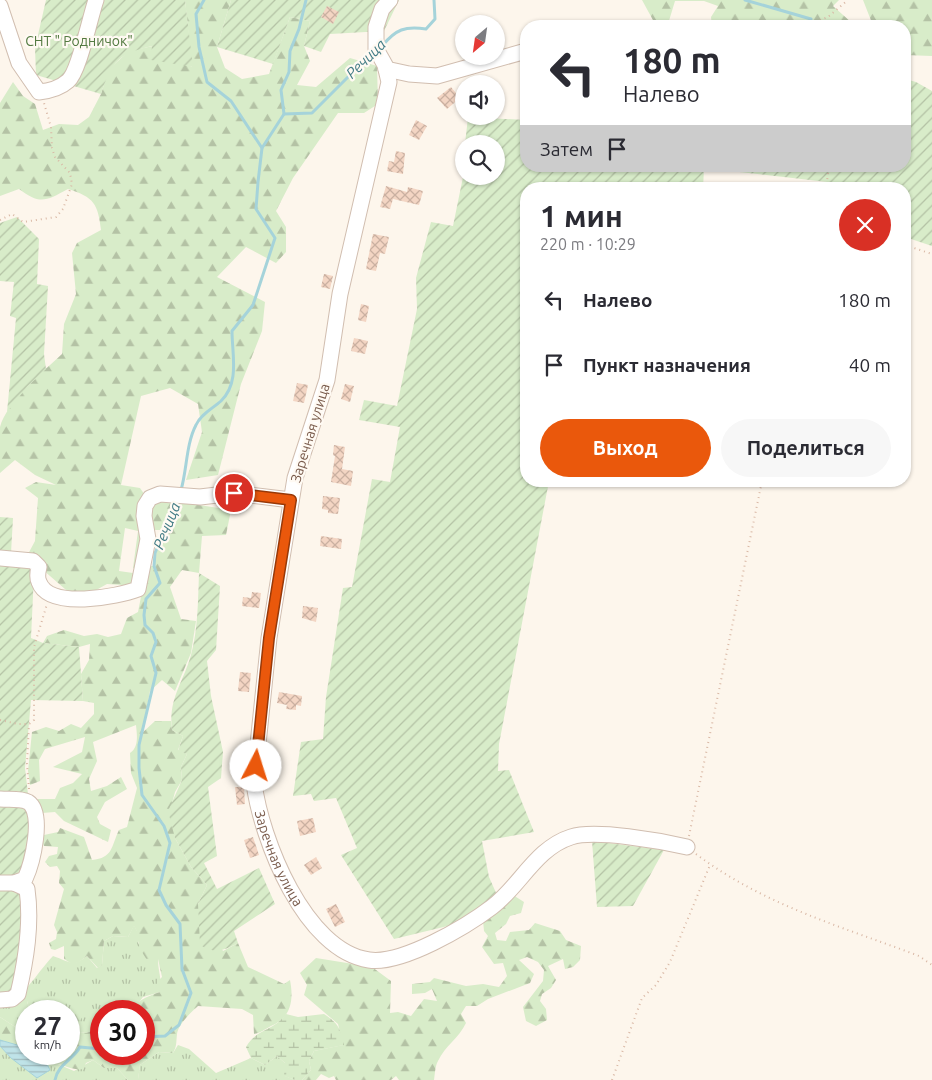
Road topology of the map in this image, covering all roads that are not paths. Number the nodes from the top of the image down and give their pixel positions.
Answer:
1 (96, 0) edge
2 (390, 0) edge
3 (0, 6) edge
4 (520, 53) edge
5 (386, 69) junction
6 (291, 500) junction
7 (0, 558) edge
8 (0, 799) edge
9 (687, 847) road end
10 (7, 883) edge
11 (0, 1000) edge

1 - 3 street
2 - 5 street
4 - 5 street
5 - 6 street, Заречная улица
6 - 7 street
6 - 9 street, Заречная улица
8 - 10 street
10 - 11 street

